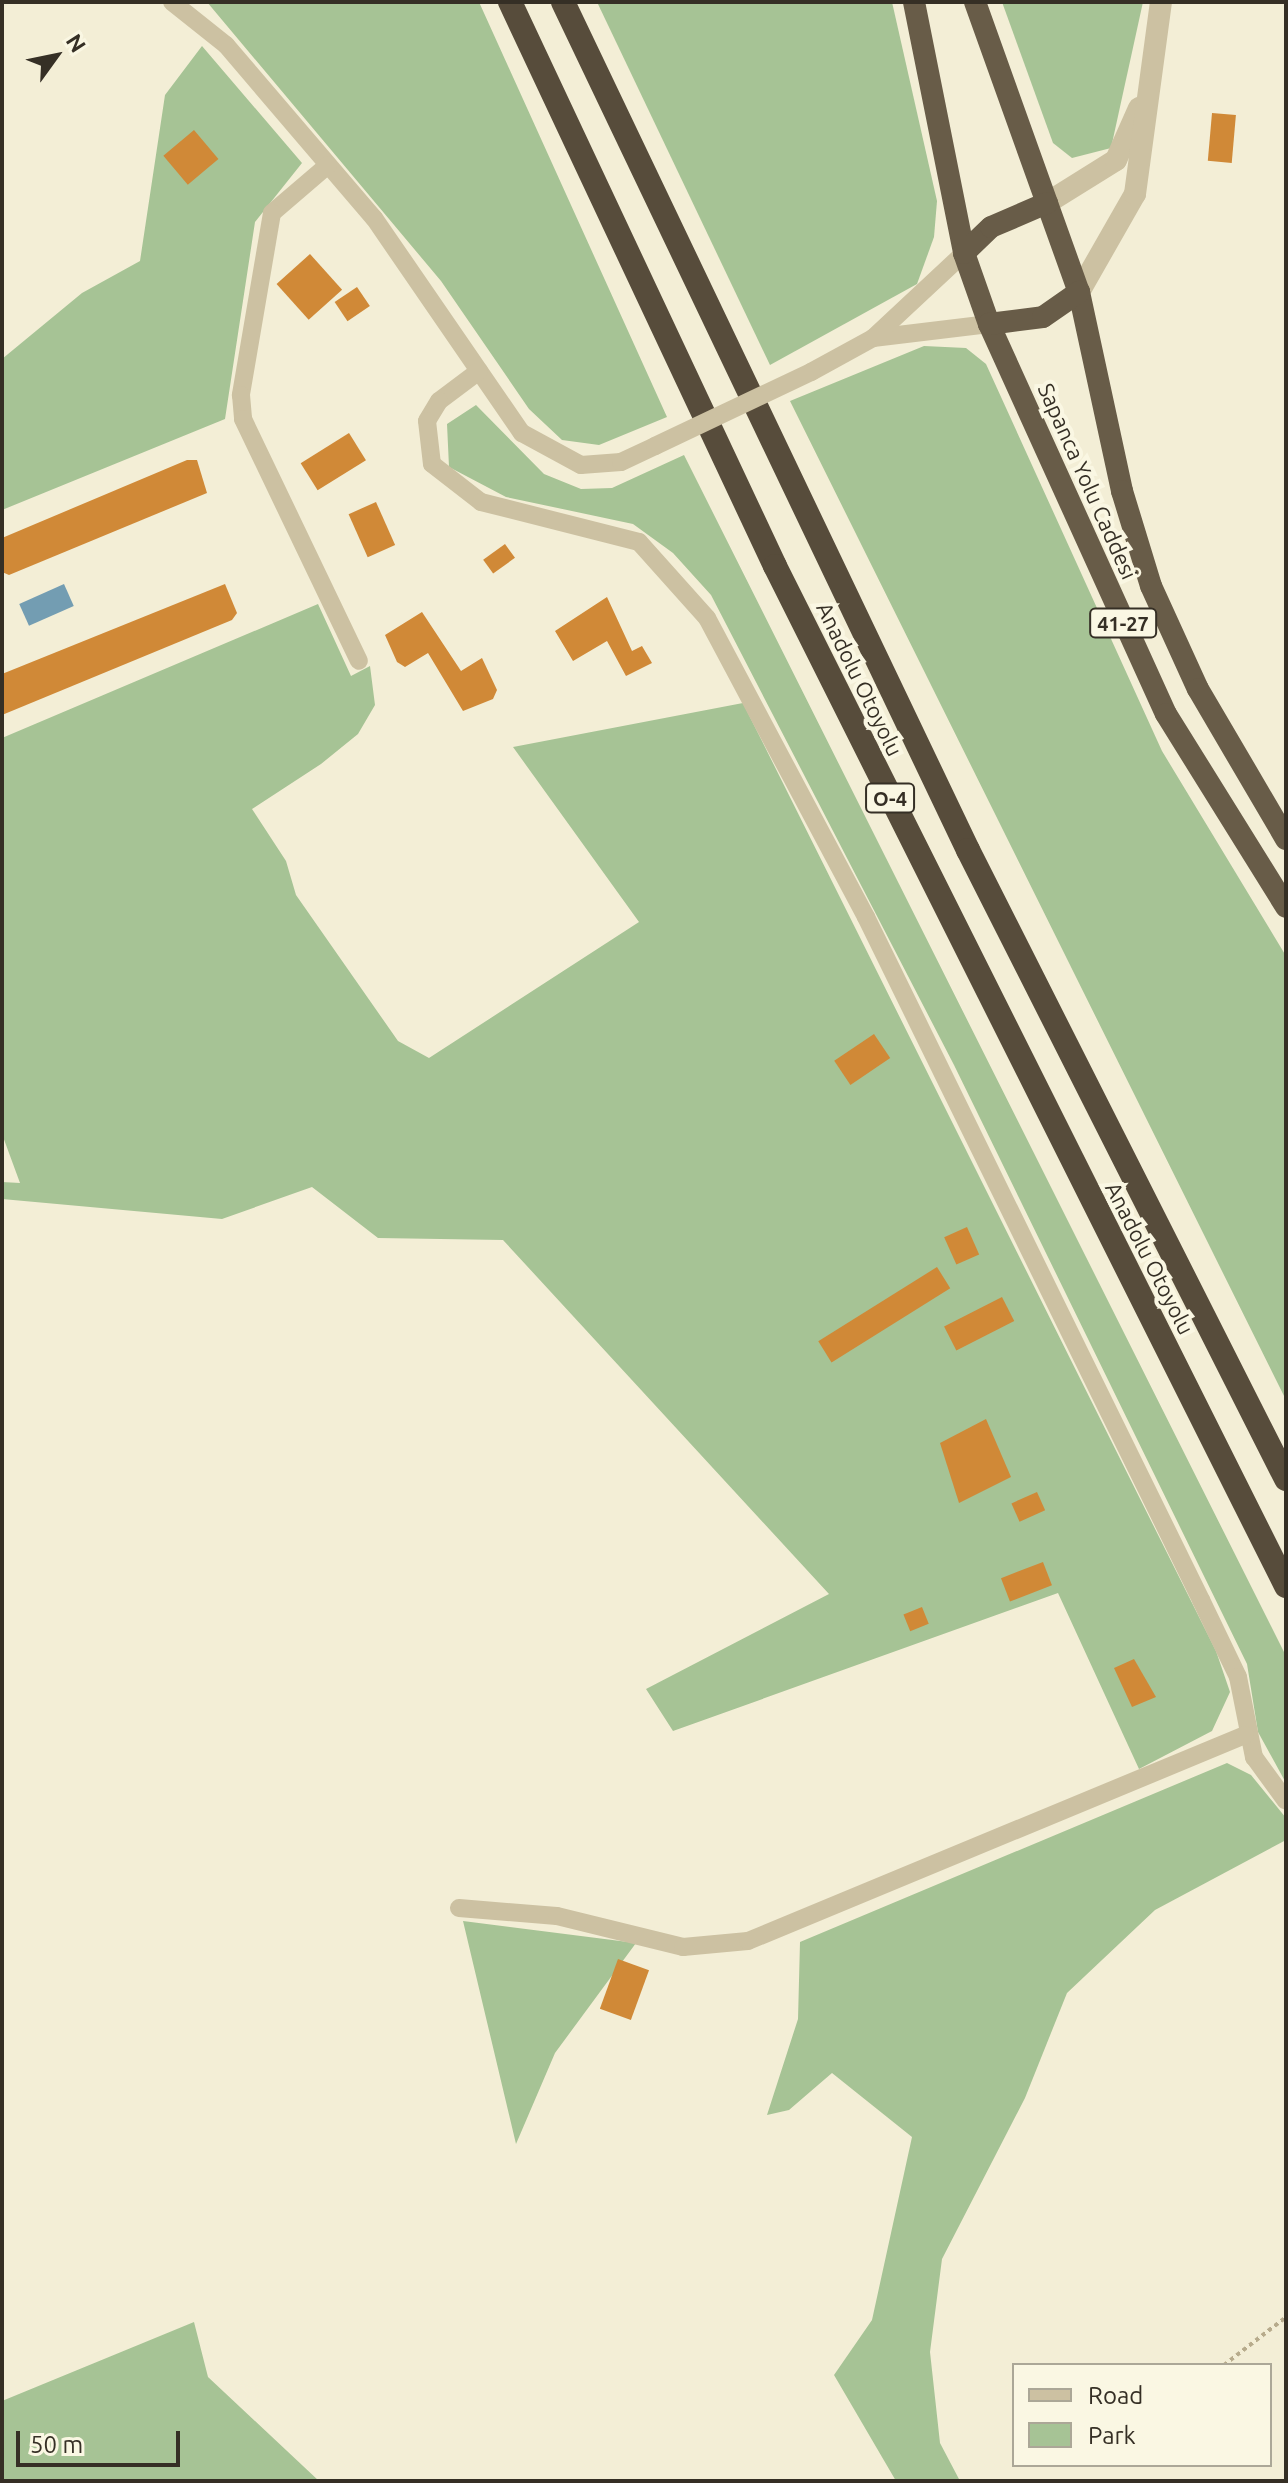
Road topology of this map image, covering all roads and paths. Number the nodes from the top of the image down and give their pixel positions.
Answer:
1 (172, 2) edge
2 (510, 2) edge
3 (563, 2) edge
4 (914, 2) edge
5 (975, 2) edge
6 (1161, 2) edge
7 (1146, 88) junction
8 (328, 165) junction
9 (1047, 203) junction
10 (964, 253) junction
11 (1079, 292) junction
12 (989, 324) junction
13 (873, 338) junction
14 (479, 371) junction
15 (359, 661) dead end
16 (1286, 839) edge
17 (1286, 907) edge
18 (1286, 1479) edge
19 (1286, 1586) edge
20 (1245, 1735) junction
21 (1286, 1801) edge
22 (459, 1908) dead end
23 (1286, 2317) edge
24 (1227, 2363) edge

1 - 8 street
2 - 19 highway, Anadolu Otoyolu / O-4
3 - 18 highway, Anadolu Otoyolu / O-4
4 - 10 highway
5 - 9 highway
6 - 7 street
7 - 9 street
7 - 11 street
8 - 14 street
8 - 15 street
9 - 10 highway
9 - 11 highway, Sapanca Yolu Caddesi
10 - 12 highway, Sapanca Yolu Caddesi
10 - 13 street
11 - 12 highway
11 - 16 highway, Sapanca Yolu Caddesi
12 - 13 street
12 - 17 highway, Sapanca Yolu Caddesi / 41-27
13 - 14 street, bridge
14 - 20 street
20 - 21 street
20 - 22 street
23 - 24 path

